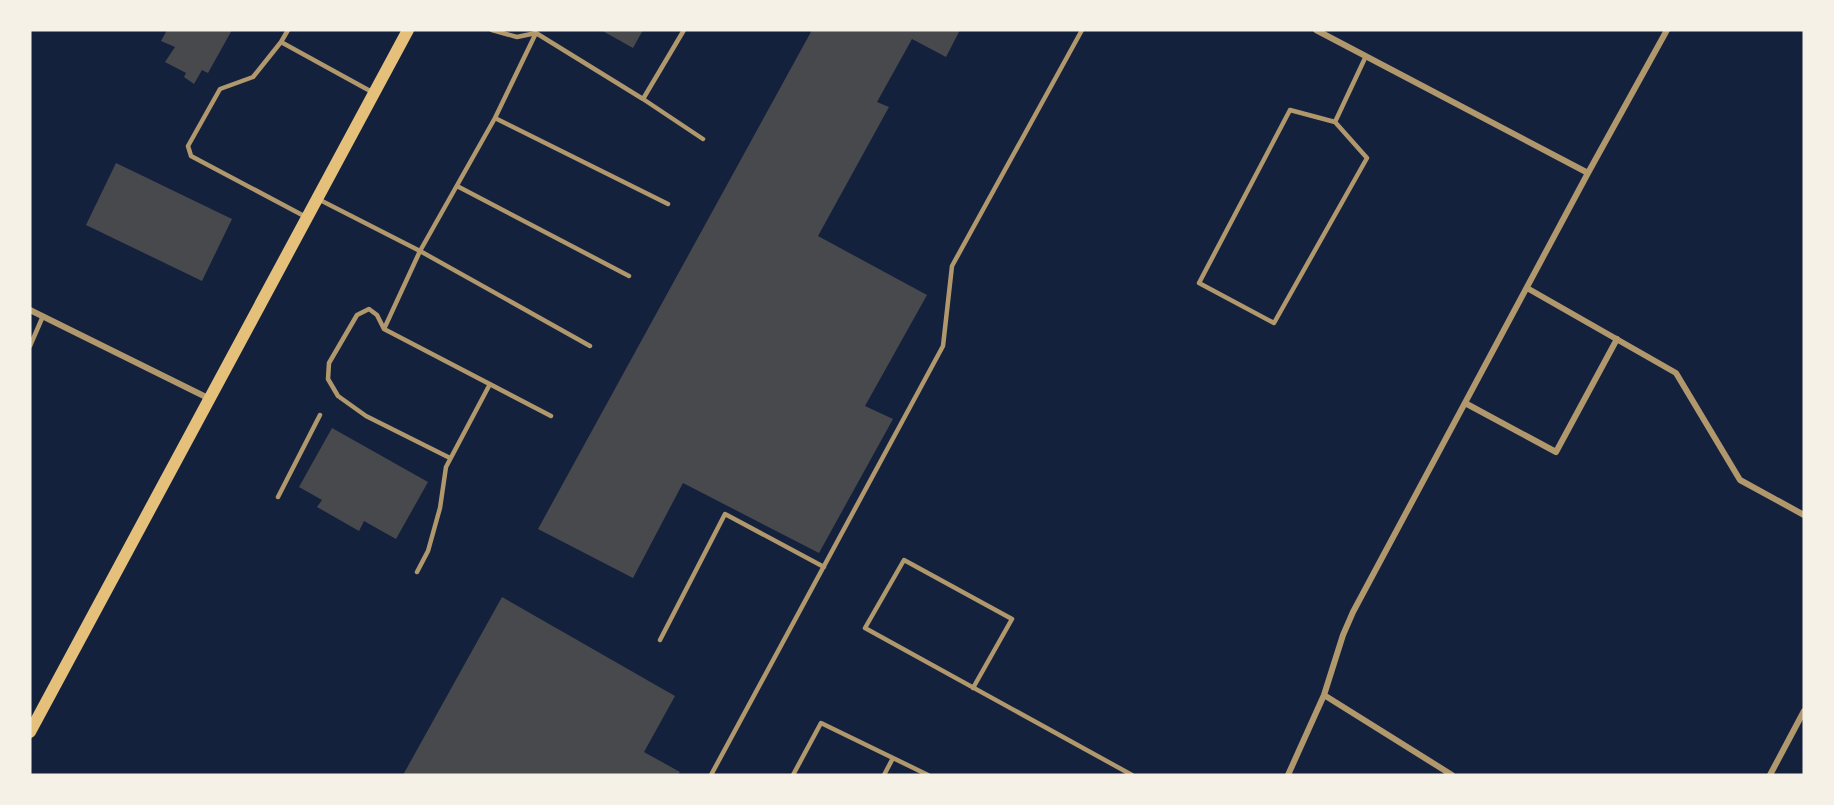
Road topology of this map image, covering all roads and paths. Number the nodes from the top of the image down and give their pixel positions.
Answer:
1 (288, 30) edge
2 (408, 30) edge
3 (492, 30) edge
4 (684, 30) edge
5 (1082, 30) edge
6 (1316, 30) edge
7 (1667, 30) edge
8 (536, 32) edge
9 (281, 42) junction
10 (1366, 56) junction
11 (376, 93) junction
12 (643, 99) junction
13 (495, 118) junction
14 (1335, 122) junction
15 (703, 139) dead end
16 (1588, 173) junction
17 (457, 186) junction
18 (319, 200) junction
19 (668, 204) dead end
20 (308, 219) junction
21 (420, 251) junction
22 (629, 276) dead end
23 (1527, 288) junction
24 (30, 310) edge
25 (43, 316) junction
26 (384, 329) junction
27 (1617, 339) junction
28 (30, 346) edge
29 (590, 346) dead end
30 (490, 384) junction
31 (211, 400) junction
32 (1465, 403) junction
33 (320, 415) dead end
34 (551, 416) dead end
35 (450, 458) junction
36 (278, 496) dead end
37 (1804, 515) edge
38 (824, 567) junction
39 (417, 572) dead end
40 (660, 640) dead end
41 (973, 687) junction
42 (1324, 695) junction
43 (1804, 711) edge
44 (30, 732) edge
45 (893, 758) junction
46 (711, 775) edge
47 (793, 775) edge
48 (884, 775) edge
49 (928, 775) edge
50 (1132, 775) edge
51 (1288, 775) edge
52 (1452, 775) edge
53 (1770, 775) edge

1 - 9 lane
2 - 11 main road
3 - 8 lane
4 - 12 lane
5 - 38 lane
6 - 10 street
7 - 16 street
8 - 12 lane
8 - 13 lane
9 - 11 lane
9 - 20 lane
10 - 14 lane
10 - 16 street
11 - 18 main road
12 - 15 lane
13 - 17 lane
13 - 19 lane
14 - 14 lane
16 - 23 street
17 - 21 lane
17 - 22 lane
18 - 20 main road
18 - 21 lane
20 - 31 main road
21 - 26 lane
21 - 29 lane
23 - 27 street
23 - 32 street
24 - 25 street
25 - 28 lane
25 - 31 street
26 - 30 lane
26 - 35 lane
27 - 32 street
27 - 37 street
30 - 34 lane
30 - 35 lane
31 - 44 main road
32 - 42 street
33 - 36 lane
35 - 39 lane
38 - 40 lane
38 - 46 lane
41 - 41 lane
41 - 50 lane
42 - 51 street
42 - 52 street
43 - 53 street
45 - 47 lane
45 - 48 lane
45 - 49 lane

